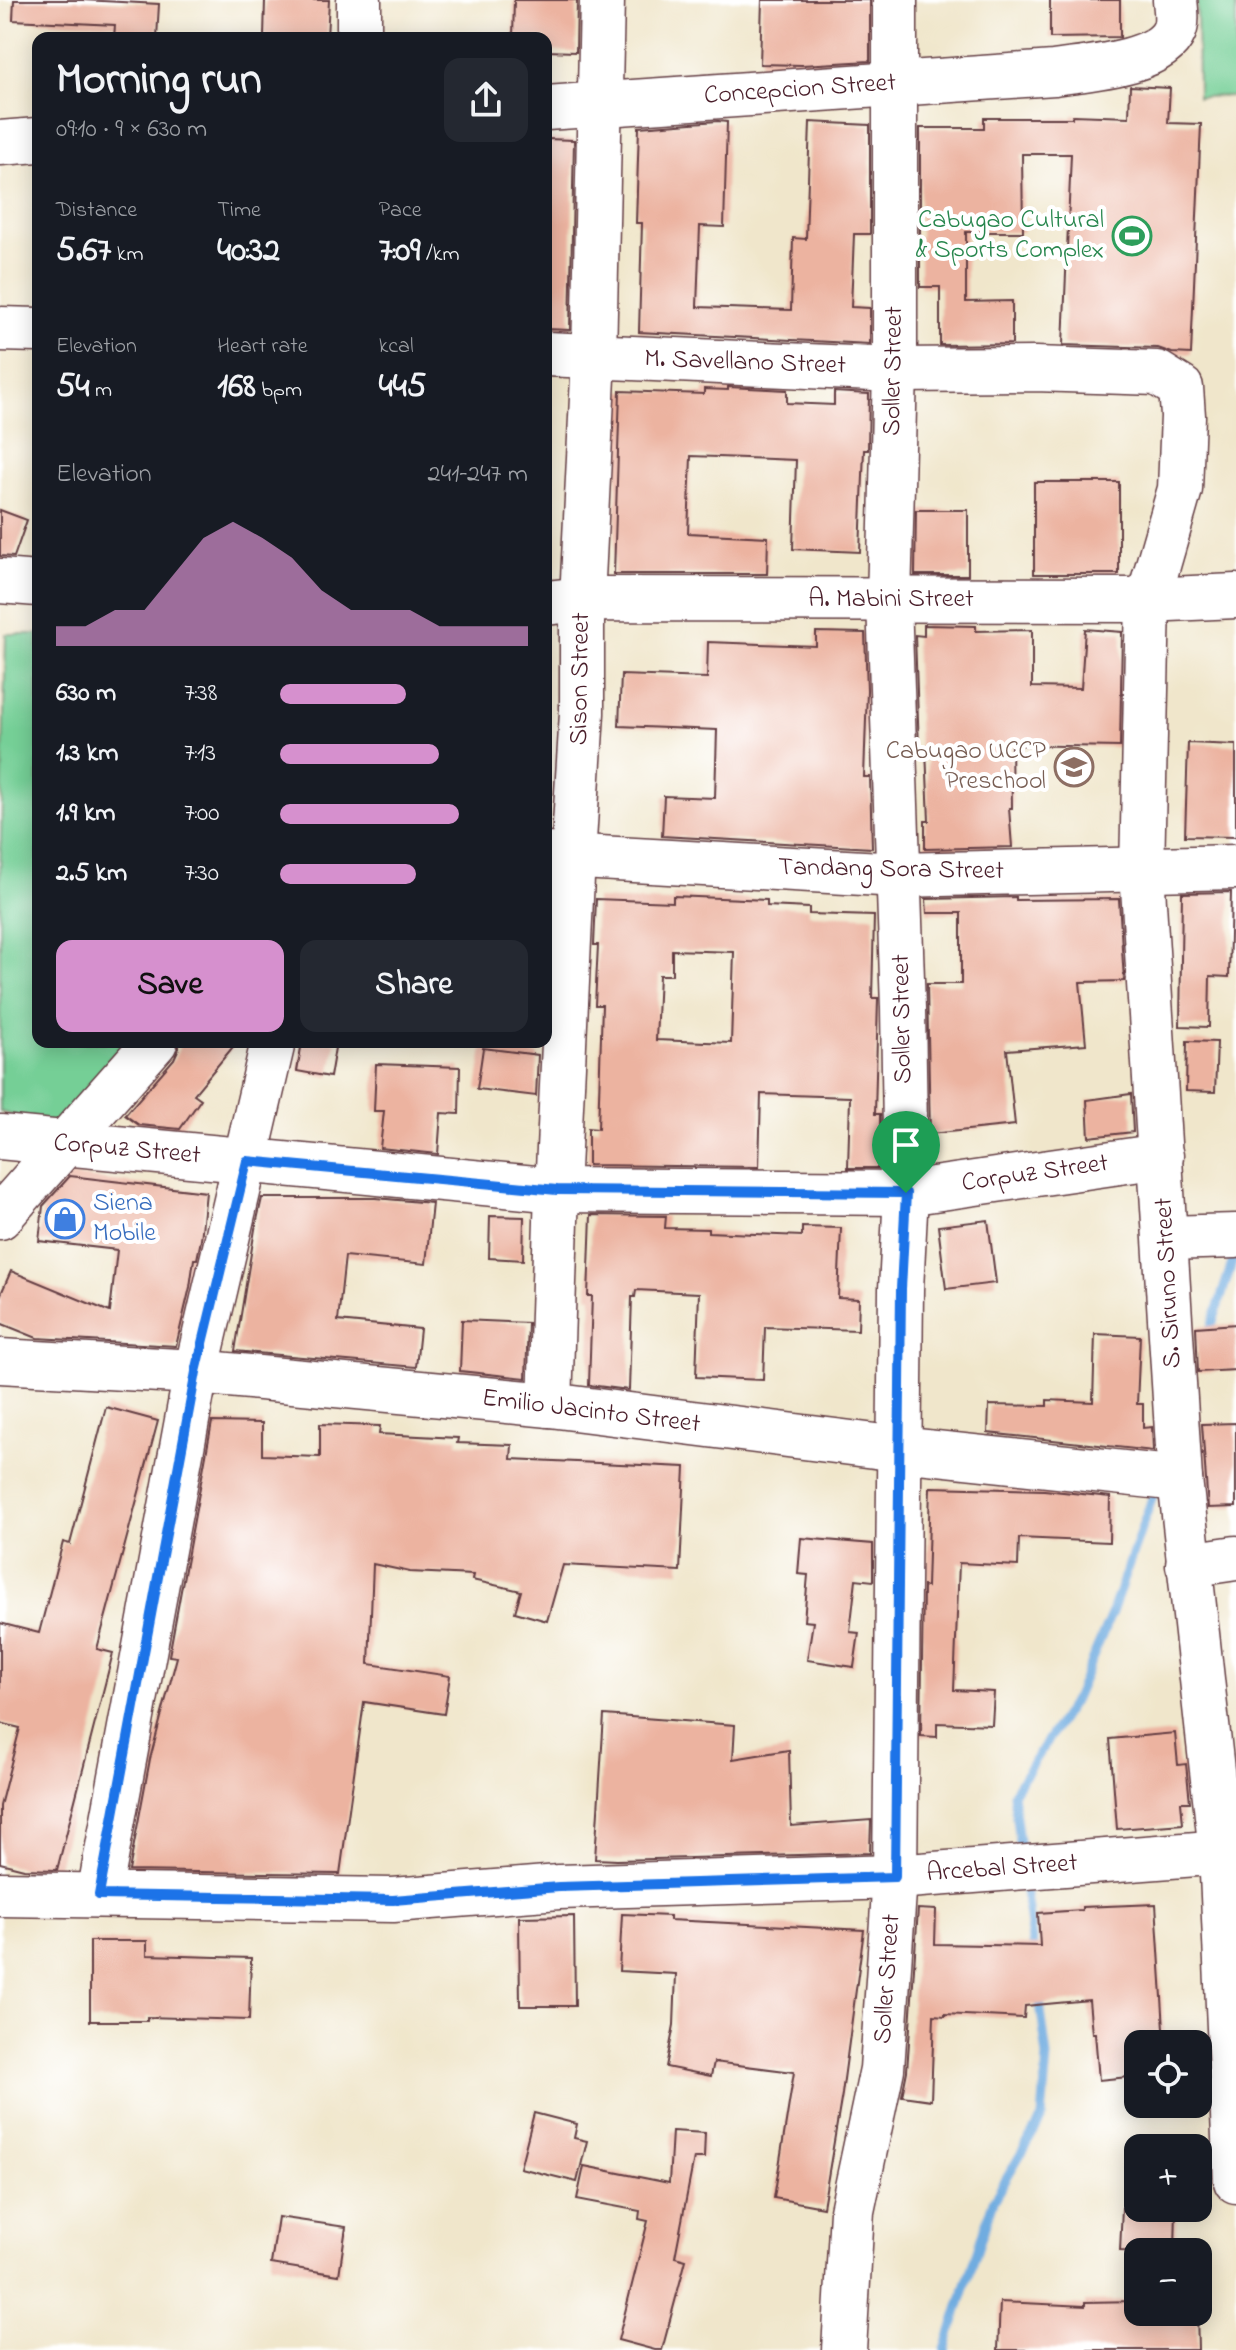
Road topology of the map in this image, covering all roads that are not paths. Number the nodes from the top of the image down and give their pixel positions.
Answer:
1 (359, 0) edge
2 (602, 0) edge
3 (895, 0) edge
4 (1175, 0) edge
5 (359, 32) edge
6 (894, 83) junction
7 (600, 104) junction
8 (552, 108) edge
9 (32, 140) edge
10 (0, 143) edge
11 (0, 329) edge
12 (32, 330) edge
13 (552, 354) edge
14 (594, 357) junction
15 (895, 370) junction
16 (1181, 388) joint
17 (0, 581) edge
18 (32, 584) edge
19 (1236, 596) edge
20 (1148, 600) junction
21 (564, 601) edge
22 (889, 601) junction
23 (559, 856) edge
24 (1236, 867) edge
25 (1142, 871) junction
26 (899, 875) junction
27 (150, 1048) edge
28 (272, 1048) edge
29 (0, 1137) edge
30 (62, 1144) junction
31 (1161, 1156) junction
32 (247, 1161) junction
33 (557, 1190) junction
34 (906, 1193) junction
35 (0, 1217) edge
36 (1236, 1236) edge
37 (1166, 1238) junction
38 (0, 1361) edge
39 (196, 1372) junction
40 (550, 1405) junction
41 (899, 1449) junction
42 (1180, 1479) junction
43 (1236, 1558) edge
44 (1188, 1565) junction
45 (1228, 1852) edge
46 (895, 1877) junction
47 (0, 1894) edge
48 (99, 1895) junction
49 (1236, 2181) edge
50 (844, 2350) edge

1 - 5 street
2 - 7 street, Sison Street
3 - 6 street, Soller Street
4 - 6 street, Concepcion Street
6 - 7 street, Concepcion Street
6 - 15 street, Soller Street
7 - 8 street, Concepcion Street
7 - 14 street, Sison Street
9 - 10 street
11 - 12 street
13 - 14 street, M. Savellano Street
14 - 15 street, M. Savellano Street
14 - 21 street, Sison Street
15 - 16 street, M. Savellano Street
15 - 22 street, Soller Street
16 - 20 street, S. Siruno Street
17 - 18 street
19 - 20 street, A. Mabini Street
20 - 22 street, A. Mabini Street
20 - 25 street, S. Siruno Street
21 - 22 street, A. Mabini Street
21 - 23 street, Sison Street
22 - 26 street, Soller Street
23 - 26 street, Tandang Sora Street
23 - 33 street, Sison Street
24 - 25 street, Tandang Sora Street
25 - 26 street, Tandang Sora Street
25 - 31 street, S. Siruno Street
26 - 34 street, Soller Street
27 - 30 street
28 - 32 street
29 - 30 street, Corpuz Street
30 - 32 street, Corpuz Street
30 - 35 street
31 - 34 street, Corpuz Street
31 - 37 street, S. Siruno Street
32 - 33 street, Corpuz Street
32 - 39 street
33 - 34 street, Corpuz Street
33 - 40 street, Sison Street
34 - 41 street, Soller Street
36 - 37 street
37 - 42 street, S. Siruno Street
38 - 39 street, Emilio Jacinto Street
39 - 40 street, Emilio Jacinto Street
39 - 48 street
40 - 41 street, Emilio Jacinto Street
41 - 42 street, Emilio Jacinto Street
41 - 46 street, Soller Street
42 - 44 street, S. Siruno Street
43 - 44 street
44 - 45 street, S. Siruno Street
45 - 46 street, Arcebal Street
45 - 49 street, S. Siruno Street
46 - 48 street, Arcebal Street
46 - 50 street, Soller Street
47 - 48 street, Arcebal Street

